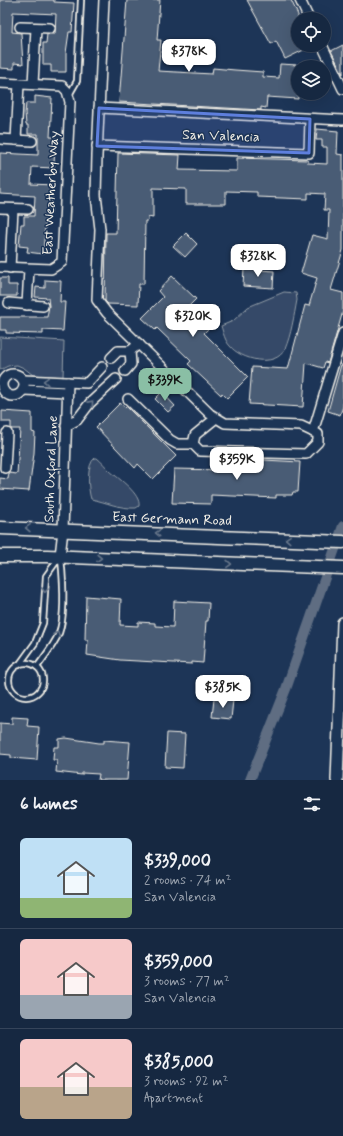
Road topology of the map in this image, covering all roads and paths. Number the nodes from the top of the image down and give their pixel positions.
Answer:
1 (81, 0) edge
2 (104, 0) edge
3 (300, 0) edge
4 (306, 12) edge
5 (20, 27) dead end
6 (36, 28) junction
7 (50, 28) dead end
8 (325, 52) edge
9 (0, 83) edge
10 (19, 84) junction
11 (33, 84) junction
12 (343, 89) edge
13 (68, 93) junction
14 (99, 108) junction
15 (310, 119) junction
16 (343, 120) edge
17 (0, 139) edge
18 (16, 140) junction
19 (32, 141) dead end
20 (97, 146) junction
21 (0, 208) edge
22 (13, 209) junction
23 (28, 209) dead end
24 (0, 267) edge
25 (10, 268) junction
26 (29, 269) junction
27 (9, 303) dead end
28 (27, 305) junction
29 (43, 306) dead end
30 (343, 333) edge
31 (139, 344) junction
32 (130, 351) junction
33 (111, 358) dead end
34 (102, 367) dead end
35 (125, 371) dead end
36 (2, 379) edge
37 (91, 379) junction
38 (116, 379) dead end
39 (24, 380) junction
40 (68, 382) junction
41 (1, 389) edge
42 (24, 390) junction
43 (103, 391) junction
44 (67, 392) junction
45 (128, 399) dead end
46 (216, 418) junction
47 (66, 426) junction
48 (313, 432) junction
49 (6, 433) dead end
50 (193, 444) junction
51 (3, 450) edge
52 (5, 468) dead end
53 (0, 528) edge
54 (63, 530) junction
55 (343, 542) edge
56 (0, 556) edge
57 (60, 556) junction
58 (342, 568) edge
59 (343, 624) edge
60 (19, 665) junction
61 (37, 667) junction
62 (341, 748) edge
63 (337, 780) edge

1 - 13 lane
2 - 14 street
3 - 4 street
5 - 6 street
6 - 7 street
6 - 11 street
8 - 12 street
9 - 10 street
10 - 11 street
10 - 18 street
11 - 13 street
13 - 26 street, East Weatherby Way
14 - 15 street, San Valencia
14 - 20 street
15 - 16 street, San Valencia
15 - 20 street, San Valencia
17 - 18 street
18 - 19 street
20 - 31 street
21 - 22 street, East Weatherby Way
22 - 23 street, East Weatherby Way
22 - 25 street
24 - 25 street, East Weatherby Way
25 - 26 street, East Weatherby Way
26 - 28 street, East Weatherby Way
27 - 28 street
28 - 29 street
30 - 48 street
31 - 32 street
31 - 46 street
32 - 33 street
32 - 35 street
34 - 37 street
36 - 39 street
36 - 41 street
37 - 40 street
37 - 43 street
38 - 43 street
40 -> 39 street
39 - 42 street
40 - 44 street, South Oxford Lane
41 - 42 street
42 - 44 street
47 -> 43 street
44 - 47 street, South Oxford Lane
45 - 50 street
46 - 48 street
46 - 50 street
47 - 54 street, South Oxford Lane
48 - 50 street
49 - 51 street
51 - 52 street
54 -> 53 main road, East Germann Road
55 -> 54 main road, East Germann Road
54 - 57 street, South Oxford Lane
56 - 57 main road
57 -> 58 main road
57 -> 60 lane
61 -> 57 lane
59 - 62 street
60 - 61 lane
60 - 61 lane
62 - 63 street

